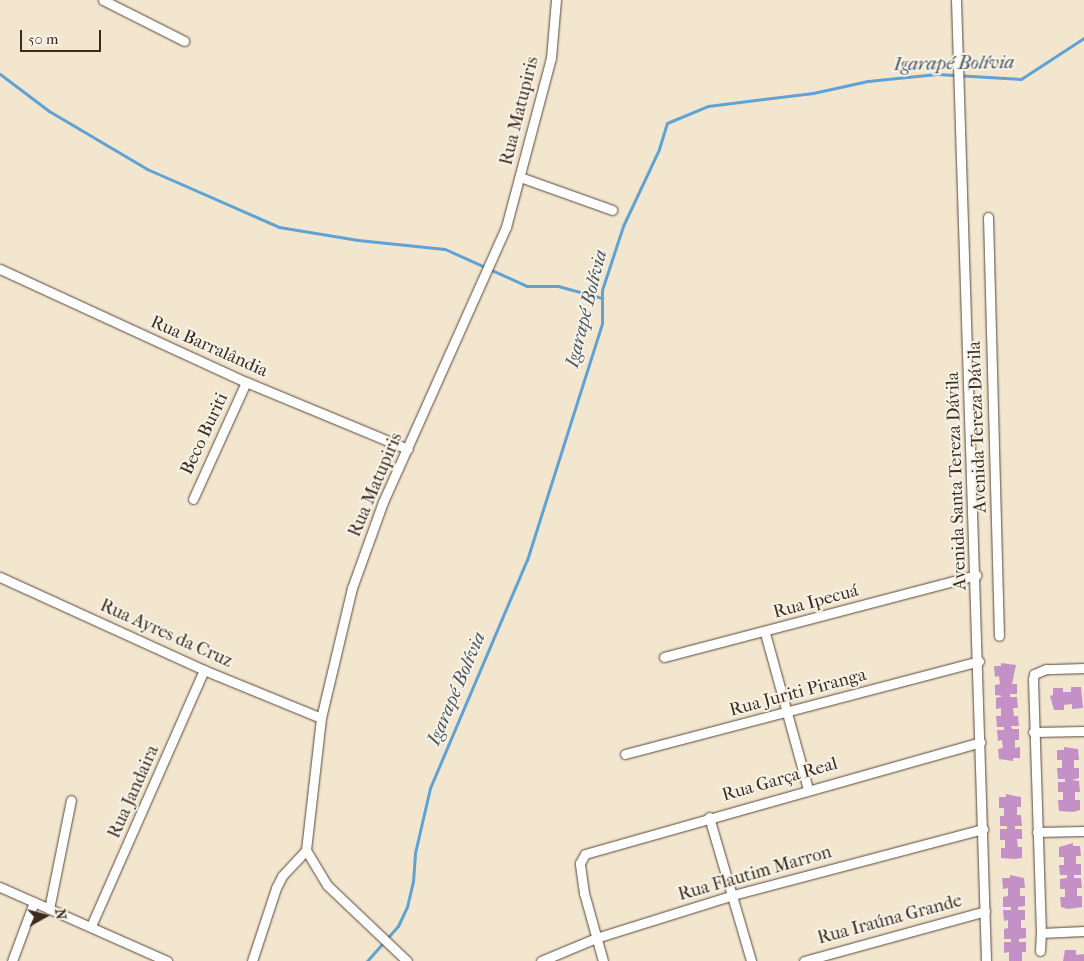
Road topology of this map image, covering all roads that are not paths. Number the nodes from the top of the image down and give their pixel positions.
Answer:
1 (103, 0) edge
2 (556, 0) edge
3 (956, 0) edge
4 (184, 41) dead end
5 (520, 177) junction
6 (612, 210) dead end
7 (988, 217) dead end
8 (0, 269) edge
9 (246, 382) junction
10 (408, 449) junction
11 (193, 499) dead end
12 (976, 575) junction
13 (0, 577) edge
14 (765, 633) junction
15 (999, 636) dead end
16 (664, 658) dead end
17 (979, 661) junction
18 (1084, 668) edge
19 (204, 670) junction
20 (789, 713) junction
21 (321, 718) junction
22 (1084, 731) edge
23 (1033, 732) junction
24 (980, 742) junction
25 (625, 754) dead end
26 (808, 789) junction
27 (71, 800) dead end
28 (709, 817) junction
29 (983, 828) junction
30 (1084, 831) edge
31 (1037, 832) junction
32 (306, 850) junction
33 (0, 887) edge
34 (733, 895) junction
35 (34, 902) junction
36 (49, 909) junction
37 (985, 911) junction
38 (91, 926) junction
39 (1084, 931) edge
40 (1041, 933) junction
41 (596, 938) junction
42 (1040, 951) dead end
43 (12, 961) edge
44 (167, 961) edge
45 (252, 961) edge
46 (407, 961) edge
47 (541, 961) edge
48 (603, 961) edge
49 (751, 961) edge
50 (804, 961) edge
51 (986, 961) edge

1 - 4 street
2 - 5 street, Rua Matupiris
3 - 12 street, Avenida Santa Tereza Dávila
5 - 6 street
5 - 10 street, Rua Matupiris
7 - 15 street, Avenida Tereza Dávila
8 - 9 street, Rua Barralândia
9 - 10 street, Rua Barralândia
9 - 11 street, Beco Buriti
10 - 21 street, Rua Matupiris
12 - 14 street, Rua Ipecuá
12 - 17 street, Avenida Santa Tereza Dávila
13 - 19 street, Rua Ayres da Cruz
14 - 16 street, Rua Ipecuá
14 - 20 street
17 - 20 street, Rua Juriti Piranga
17 - 24 street, Avenida Santa Tereza Dávila
18 - 23 street
19 - 21 street, Rua Ayres da Cruz
19 - 38 street, Rua Jandaira
20 - 25 street, Rua Juriti Piranga
20 - 26 street
21 - 32 street, Rua Matupiris
22 - 23 street
23 - 31 street
24 - 26 street, Rua Garça Real
24 - 29 street, Avenida Santa Tereza Dávila
26 - 28 street, Rua Garça Real
27 - 36 street
28 - 34 street
28 - 41 street, Rua Garça Real
29 - 34 street, Rua Flautim Marron
29 - 37 street, Avenida Santa Tereza Dávila
30 - 31 street
31 - 40 street
32 - 45 street
32 - 46 street
33 - 35 street
34 - 41 street, Rua Flautim Marron
34 - 49 street
35 - 36 street
35 - 43 street
36 - 38 street
37 - 50 street, Rua Iraúna Grande
37 - 51 street, Avenida Santa Tereza Dávila
38 - 44 street
39 - 40 street
40 - 42 street
41 - 47 street, Rua Flautim Marron
41 - 48 street

